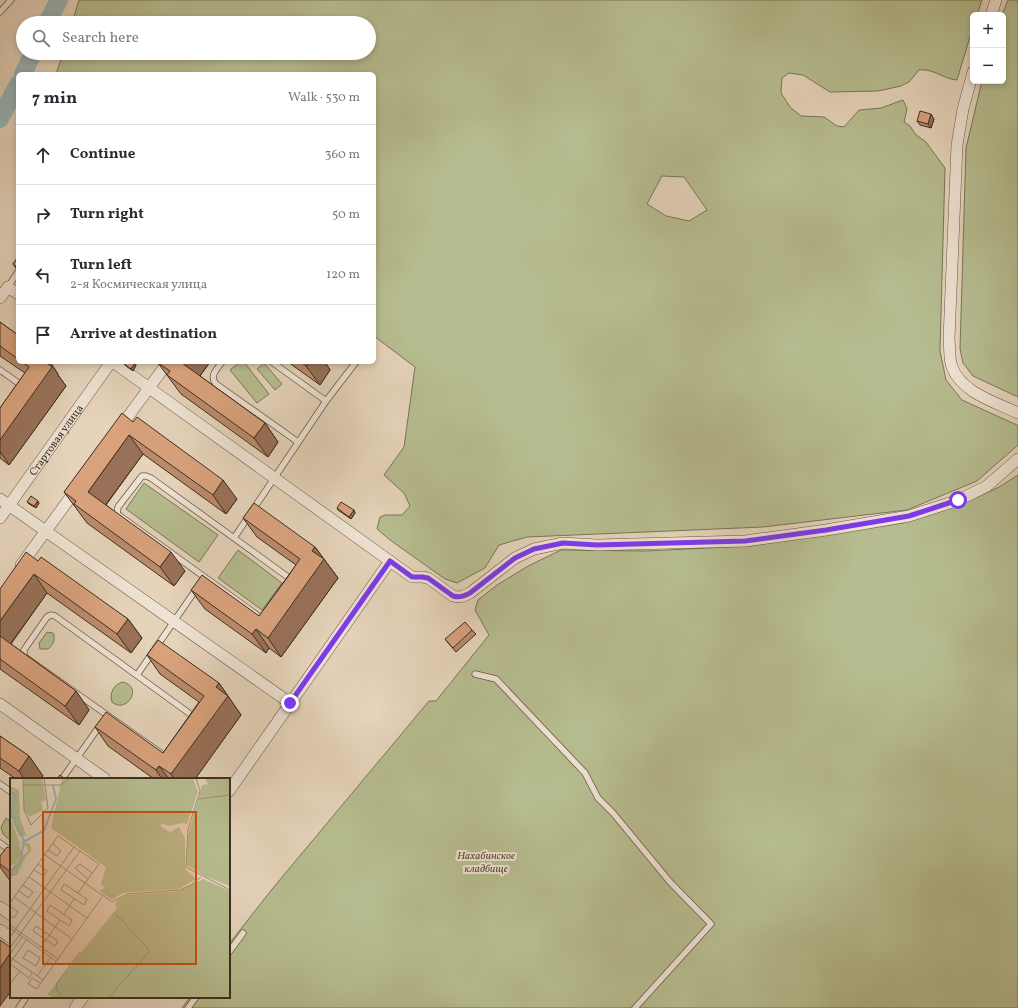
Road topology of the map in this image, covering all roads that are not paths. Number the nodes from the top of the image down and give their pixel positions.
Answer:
1 (11, 0) edge
2 (996, 0) edge
3 (0, 12) edge
4 (991, 12) edge
5 (970, 83) edge
6 (16, 275) edge
7 (8, 287) junction
8 (16, 293) edge
9 (0, 298) edge
10 (110, 364) edge
11 (115, 364) edge
12 (167, 364) edge
13 (221, 364) edge
14 (275, 364) edge
15 (354, 364) edge
16 (0, 370) edge
17 (149, 388) junction
18 (24, 394) edge
19 (326, 400) junction
20 (1018, 414) edge
21 (113, 438) edge
22 (298, 442) junction
23 (1018, 459) edge
24 (86, 475) edge
25 (274, 478) junction
26 (5, 502) edge
27 (0, 518) edge
28 (46, 531) junction
29 (234, 538) junction
30 (390, 561) junction
31 (14, 576) edge
32 (205, 578) junction
33 (174, 622) junction
34 (475, 674) dead end
35 (137, 675) junction
36 (290, 703) junction
37 (0, 704) edge
38 (107, 715) junction
39 (77, 759) junction
40 (63, 778) edge
41 (105, 778) edge
42 (0, 784) edge
43 (230, 790) edge
44 (10, 791) edge
45 (0, 843) edge
46 (10, 853) edge
47 (0, 907) edge
48 (10, 914) edge
49 (0, 930) edge
50 (243, 933) dead end
51 (10, 937) edge
52 (230, 951) edge
53 (25, 998) edge
54 (82, 998) edge
55 (195, 998) edge
56 (18, 1008) edge
57 (75, 1008) edge
58 (188, 1008) edge
59 (635, 1008) edge

1 - 3 lane
2 - 4 street
5 - 20 street
6 - 7 lane
7 - 8 street
7 - 9 street
10 - 26 street, Стартовая улица
11 - 17 street
12 - 17 street
13 - 22 lane
14 - 19 lane
15 - 19 lane
16 - 18 lane
17 - 21 street
17 - 25 street
19 - 22 lane
22 - 25 lane
23 - 30 street
24 - 28 street
25 - 29 lane
25 - 30 street
26 - 27 street, Стартовая улица
26 - 28 street
28 - 31 street
28 - 33 street
29 - 32 lane
29 - 32 lane
30 - 36 street
32 - 33 lane
33 - 35 lane
33 - 36 street
34 - 59 lane
35 - 38 lane
35 - 38 lane
36 - 43 street
37 - 39 street
38 - 39 lane
39 - 40 lane
39 - 41 street
42 - 44 lane
45 - 46 lane
47 - 48 street
49 - 51 street
50 - 52 lane
53 - 56 lane
54 - 57 street
55 - 58 lane

